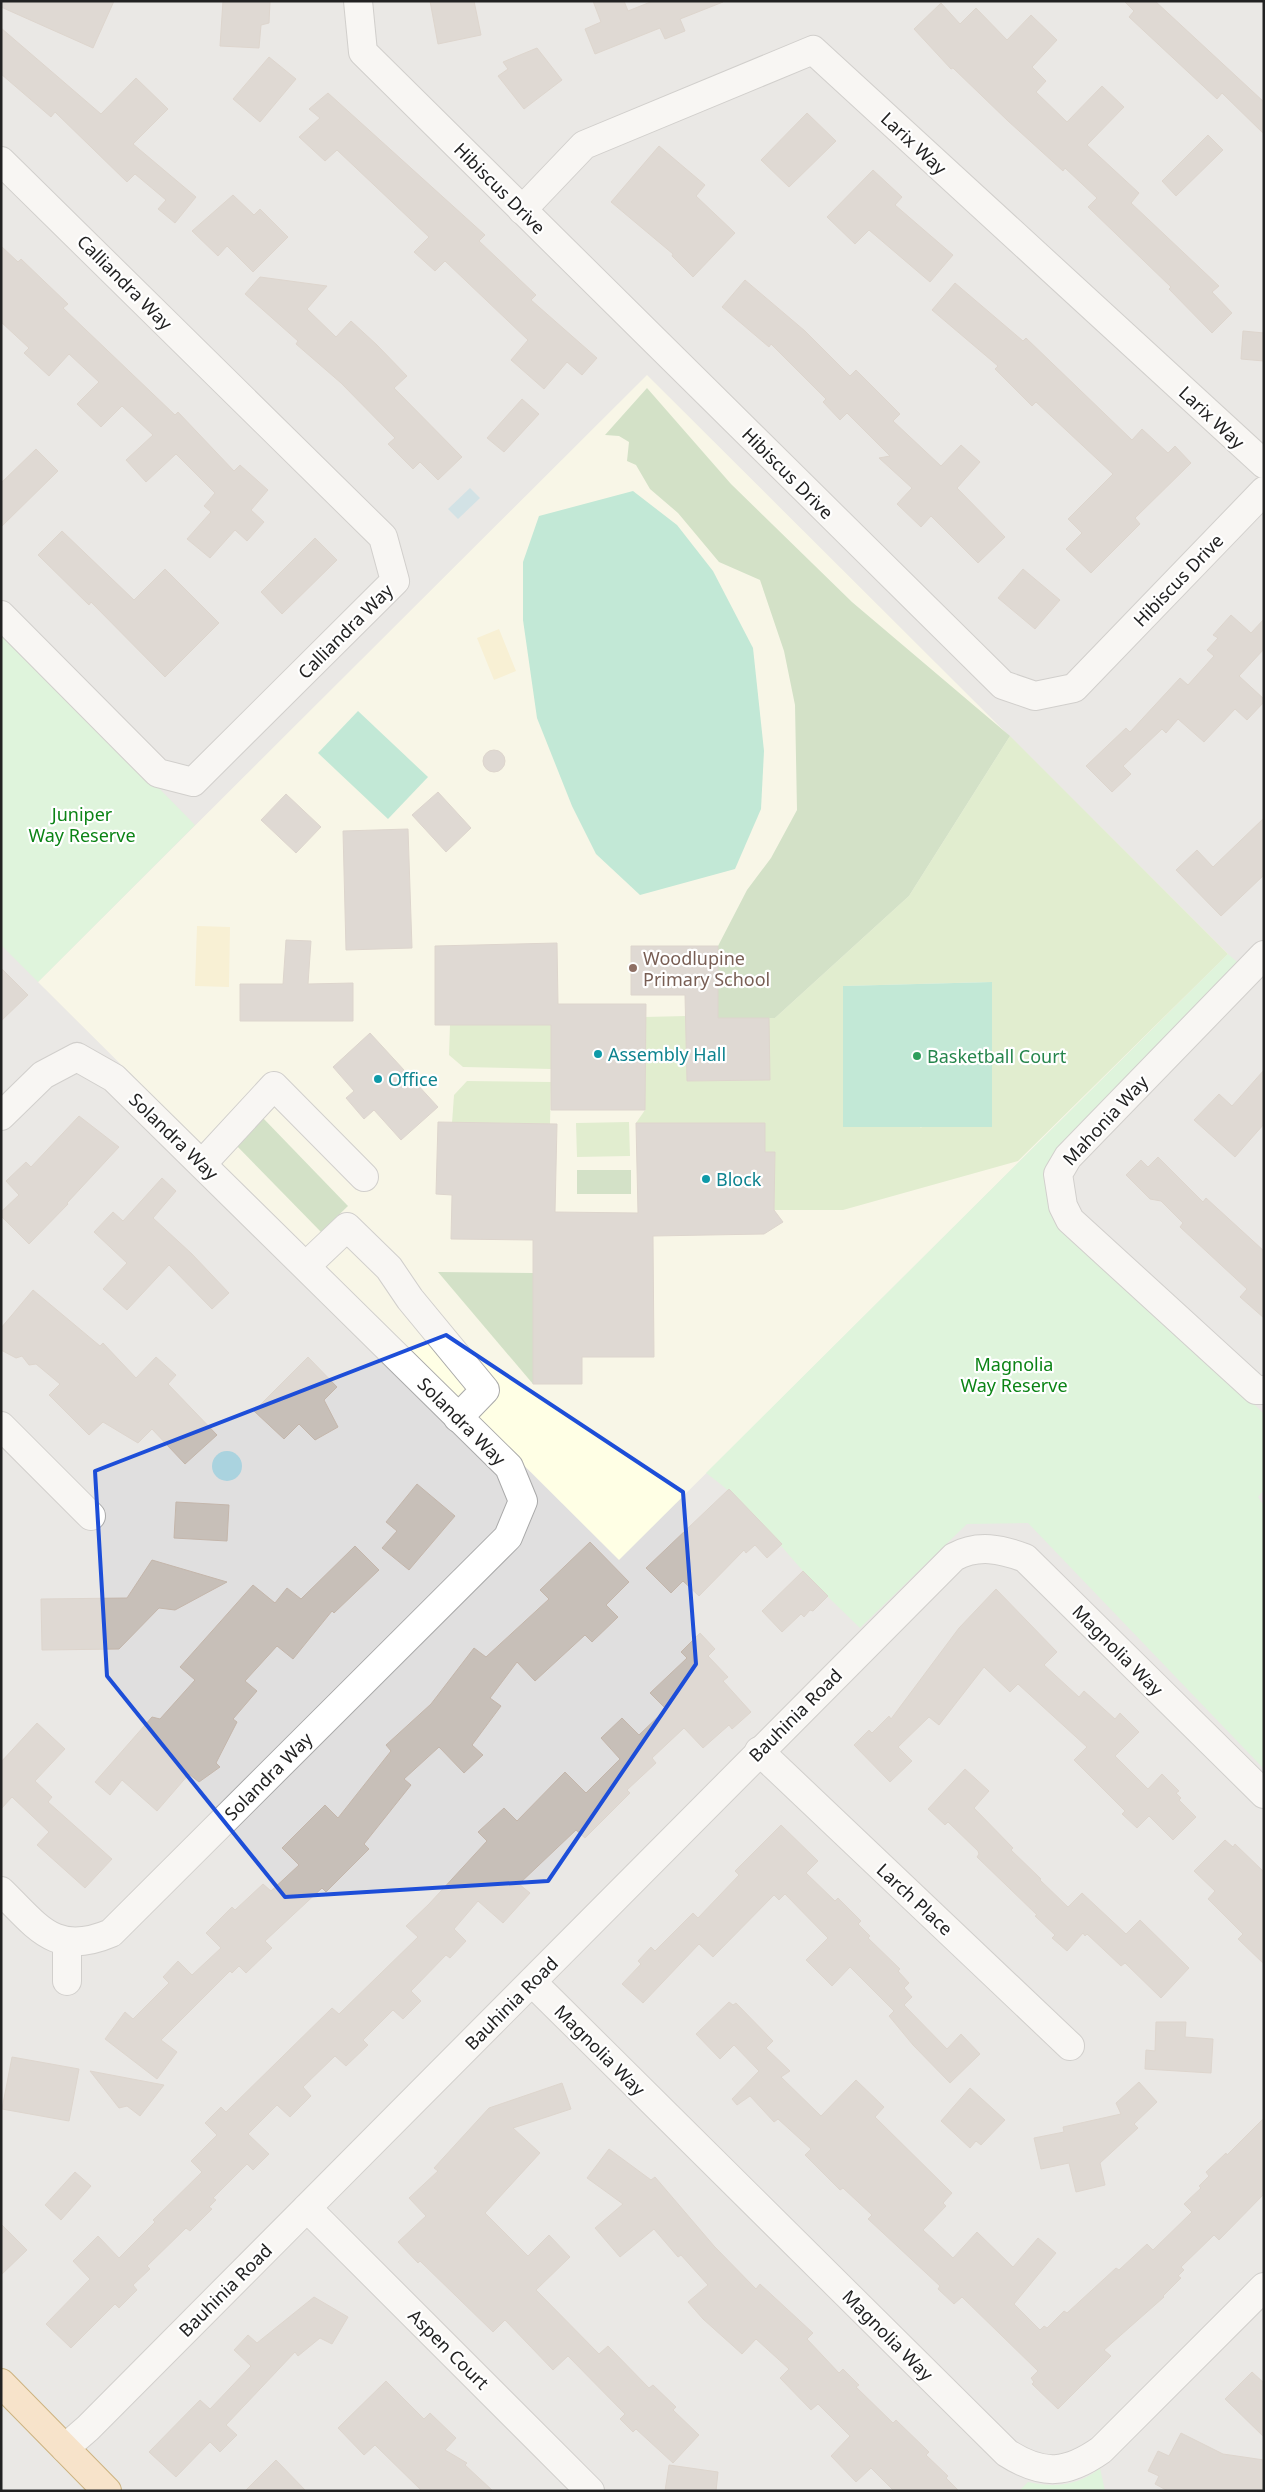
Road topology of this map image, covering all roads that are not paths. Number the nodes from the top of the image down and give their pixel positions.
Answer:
1 (358, 1) edge
2 (1, 161) edge
3 (522, 210) junction
4 (1264, 464) edge
5 (1264, 491) edge
6 (1, 615) edge
7 (1264, 955) edge
8 (1, 1116) edge
9 (202, 1164) junction
10 (364, 1177) dead end
11 (306, 1266) junction
12 (1264, 1390) edge
13 (458, 1418) junction
14 (1, 1426) edge
15 (91, 1516) dead end
16 (954, 1557) joint
17 (759, 1751) junction
18 (1264, 1794) edge
19 (1, 1891) edge
20 (67, 1942) junction
21 (67, 1981) dead end
22 (532, 1982) junction
23 (1070, 2046) dead end
24 (307, 2208) junction
25 (1264, 2287) edge
26 (1, 2383) edge
27 (65, 2448) junction
28 (107, 2491) edge
29 (590, 2491) edge

1 - 3 street, Hibiscus Drive
2 - 6 street, Calliandra Way
3 - 4 street, Larix Way
3 - 5 street, Hibiscus Drive
7 - 12 street, Mahonia Way
8 - 9 street, Solandra Way
9 - 10 street
9 - 11 street, Solandra Way
11 - 13 street, Solandra Way
11 - 13 street
13 - 20 street, Solandra Way
14 - 15 street
16 - 17 street, Bauhinia Road
16 - 18 street, Magnolia Way
17 - 22 street, Bauhinia Road
17 - 23 street, Larch Place
19 - 20 street, Solandra Way
20 - 21 street
22 - 24 street, Bauhinia Road
22 - 25 street, Magnolia Way
24 - 27 street, Bauhinia Road
24 - 29 street, Aspen Court
26 - 27 main road
27 - 28 main road

